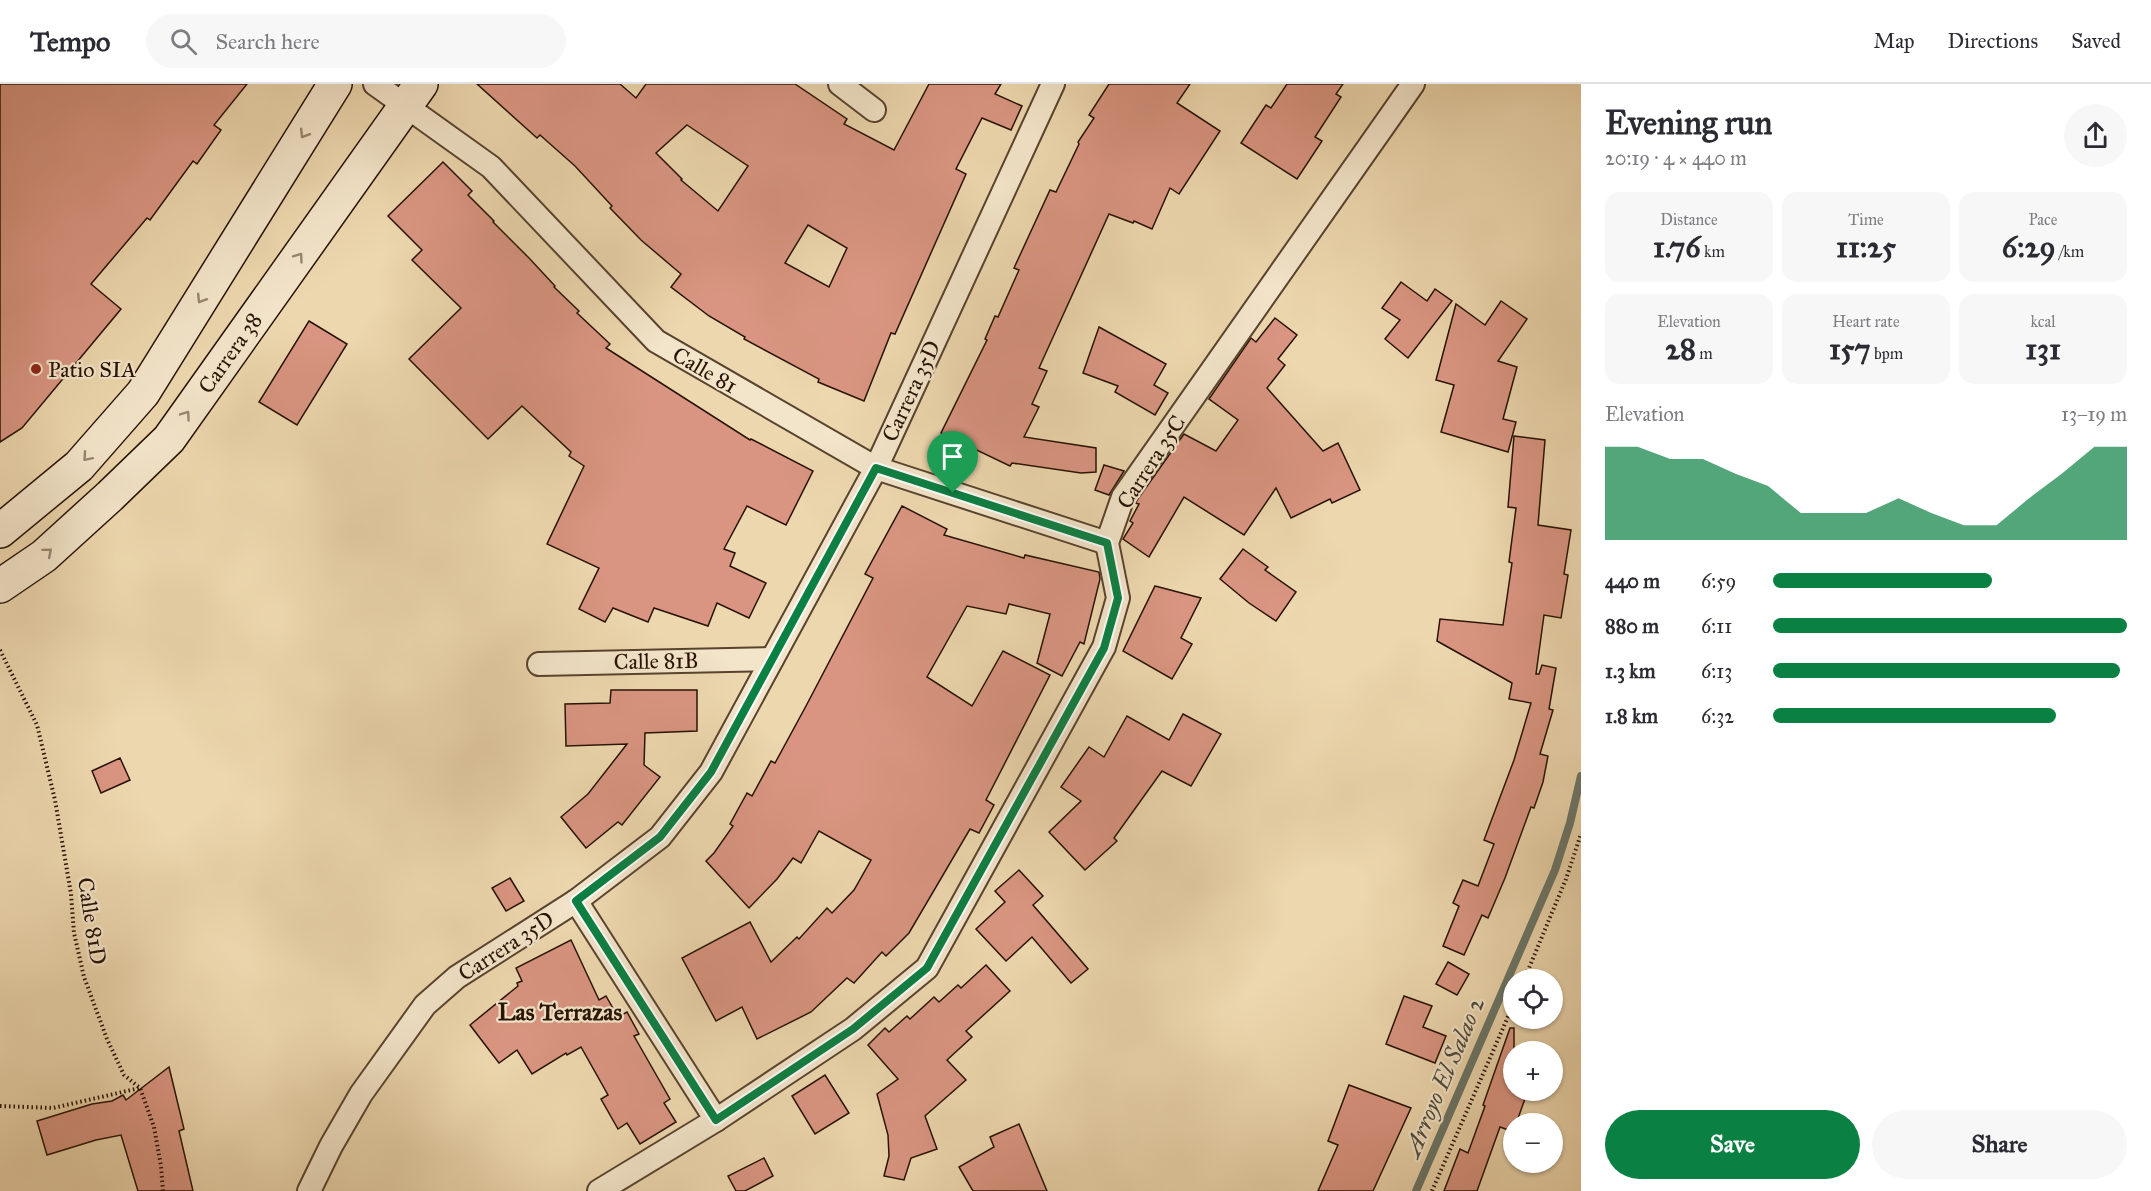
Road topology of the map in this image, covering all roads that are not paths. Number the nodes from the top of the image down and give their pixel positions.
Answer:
1 (335, 84) edge
2 (375, 84) edge
3 (840, 84) edge
4 (1053, 84) edge
5 (1413, 84) edge
6 (414, 95) edge
7 (874, 110) dead end
8 (876, 468) junction
9 (0, 531) edge
10 (1107, 543) junction
11 (0, 586) edge
12 (772, 659) junction
13 (539, 664) dead end
14 (576, 901) junction
15 (716, 1120) junction
16 (309, 1191) edge
17 (599, 1191) edge

1 -> 9 main road
2 - 6 street, Calle 81
3 - 7 street
4 - 8 street, Carrera 35D
5 - 10 street, Carrera 35C
6 - 8 street, Calle 81
11 -> 6 main road, Carrera 38
8 - 10 street, Calle 81
8 - 12 street, Carrera 35D
10 - 15 street
12 - 13 street, Calle 81B
12 - 14 street, Carrera 35D
14 - 15 street
14 - 16 street, Carrera 35D
15 - 17 street

